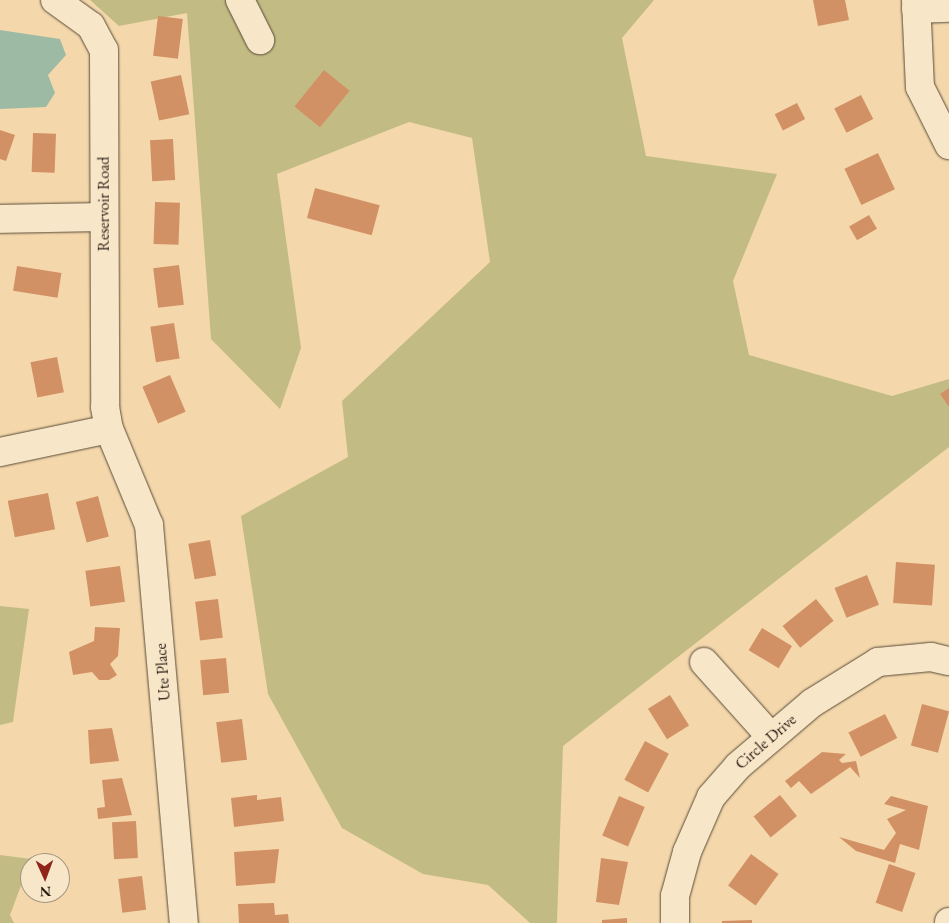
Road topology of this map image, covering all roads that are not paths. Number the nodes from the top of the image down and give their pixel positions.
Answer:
1 (55, 0) edge
2 (240, 0) edge
3 (916, 4) edge
4 (949, 8) edge
5 (260, 40) dead end
6 (949, 145) edge
7 (103, 217) junction
8 (0, 219) edge
9 (109, 430) junction
10 (0, 452) edge
11 (949, 661) edge
12 (704, 662) dead end
13 (771, 737) junction
14 (184, 923) edge
15 (674, 923) edge

1 - 7 street, Reservoir Road
2 - 5 street
3 - 4 street
3 - 6 street
7 - 8 street
7 - 9 street, Reservoir Road
9 - 10 street
9 - 14 street, Ute Place
11 - 13 street, Circle Drive
12 - 13 street
13 - 15 street, Circle Drive

